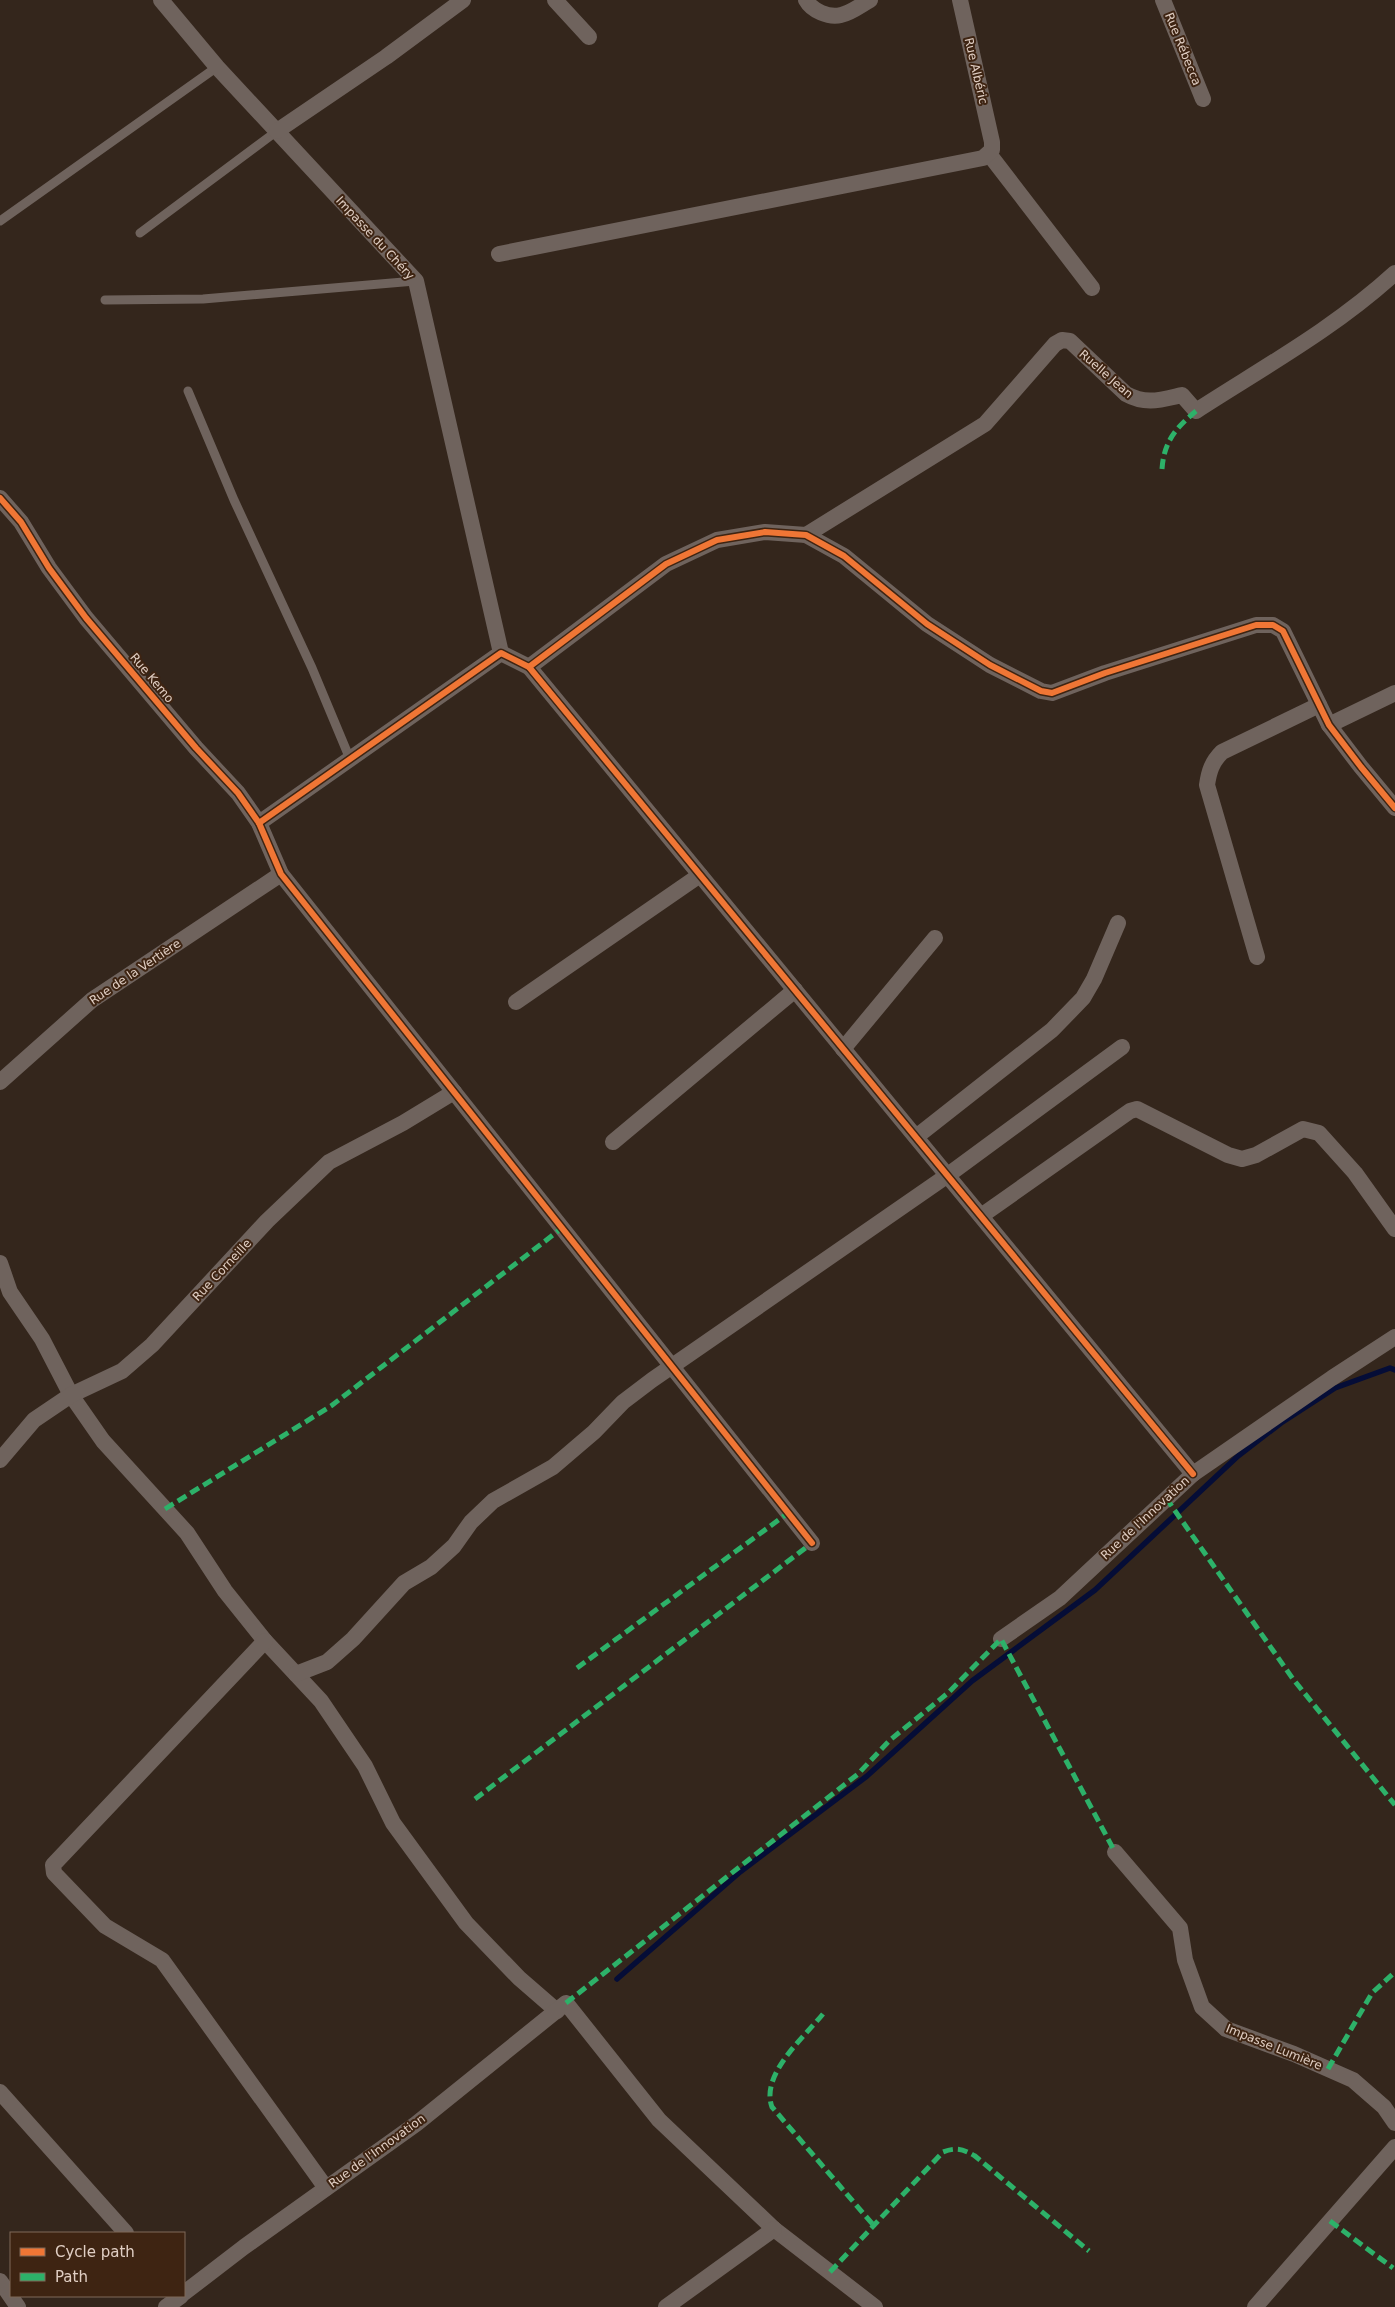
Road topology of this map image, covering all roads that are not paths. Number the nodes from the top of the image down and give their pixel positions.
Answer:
1 (161, 0) edge
2 (463, 0) edge
3 (555, 0) edge
4 (806, 0) edge
5 (870, 0) edge
6 (960, 0) edge
7 (1163, 0) edge
8 (589, 36) dead end
9 (217, 67) junction
10 (1203, 99) dead end
11 (276, 131) junction
12 (991, 148) junction
13 (0, 221) edge
14 (140, 233) dead end
15 (499, 254) dead end
16 (1395, 273) edge
17 (416, 281) junction
18 (1092, 288) dead end
19 (105, 300) dead end
20 (188, 391) dead end
21 (0, 498) edge
22 (806, 535) junction
23 (501, 653) junction
24 (529, 667) junction
25 (1395, 693) edge
26 (1319, 705) junction
27 (1329, 725) junction
28 (350, 759) junction
29 (1395, 808) edge
30 (259, 824) junction
31 (281, 874) junction
32 (700, 875) junction
33 (1118, 923) dead end
34 (935, 938) dead end
35 (1257, 957) dead end
36 (795, 990) junction
37 (516, 1002) dead end
38 (1122, 1047) dead end
39 (843, 1049) junction
40 (0, 1082) edge
41 (454, 1092) junction
42 (916, 1138) junction
43 (613, 1142) dead end
44 (948, 1176) junction
45 (981, 1216) junction
46 (1395, 1229) edge
47 (0, 1263) edge
48 (1395, 1337) edge
49 (674, 1366) junction
50 (70, 1395) junction
51 (0, 1460) edge
52 (1193, 1474) junction
53 (812, 1543) dead end
54 (1000, 1640) dead end
55 (264, 1641) junction
56 (296, 1674) junction
57 (1115, 1852) dead end
58 (561, 2007) junction
59 (0, 2092) edge
60 (1395, 2123) edge
61 (1395, 2147) edge
62 (326, 2188) junction
63 (774, 2229) junction
64 (125, 2232) edge
65 (0, 2281) edge
66 (185, 2293) edge
67 (10, 2295) edge
68 (179, 2297) edge
69 (166, 2307) edge
70 (666, 2307) edge
71 (875, 2307) edge
72 (1255, 2307) edge

1 - 9 street, Impasse du Chéry
2 - 11 street
3 - 8 street
4 - 5 street
6 - 12 street, Rue Albéric
7 - 10 street, Rue Rébecca
9 - 11 street, Impasse du Chéry
9 - 13 lane
11 - 14 lane
11 - 17 street, Impasse du Chéry
12 - 15 street
12 - 18 street
16 - 22 street, Ruelle Jean
17 - 19 lane
17 - 23 street, Impasse du Chéry
20 - 28 lane
21 - 30 street, Rue Kemo
22 - 24 street
22 - 26 street
23 - 24 street
23 - 28 street
24 - 32 street
25 - 27 street
26 - 27 street
26 - 35 street
27 - 29 street
28 - 30 street
30 - 31 street, Rue Kemo
31 - 40 street, Rue de la Vertière
31 - 41 street, Rue Kemo
32 - 36 street
32 - 37 street
33 - 42 street
34 - 39 street
36 - 39 street
36 - 43 street
38 - 44 street
39 - 42 street
41 - 49 street, Rue Kemo
41 - 50 street, Rue Corneille
42 - 44 street
44 - 45 street
44 - 49 street
45 - 46 street
45 - 52 street
47 - 50 street
48 - 52 street, Rue de l'Innovation
49 - 53 street, Rue Kemo
49 - 56 street
50 - 51 street, Rue Corneille
50 - 55 street
52 - 54 street, Rue de l'Innovation
55 - 56 street
55 - 62 street
56 - 58 street
57 - 60 street, Impasse Lumière
58 - 62 street, Rue de l'Innovation
58 - 63 street
59 - 64 street
61 - 72 street
62 - 66 street, Rue de l'Innovation
63 - 70 street
63 - 71 street
65 - 67 street
68 - 69 street, Rue de l'Innovation

